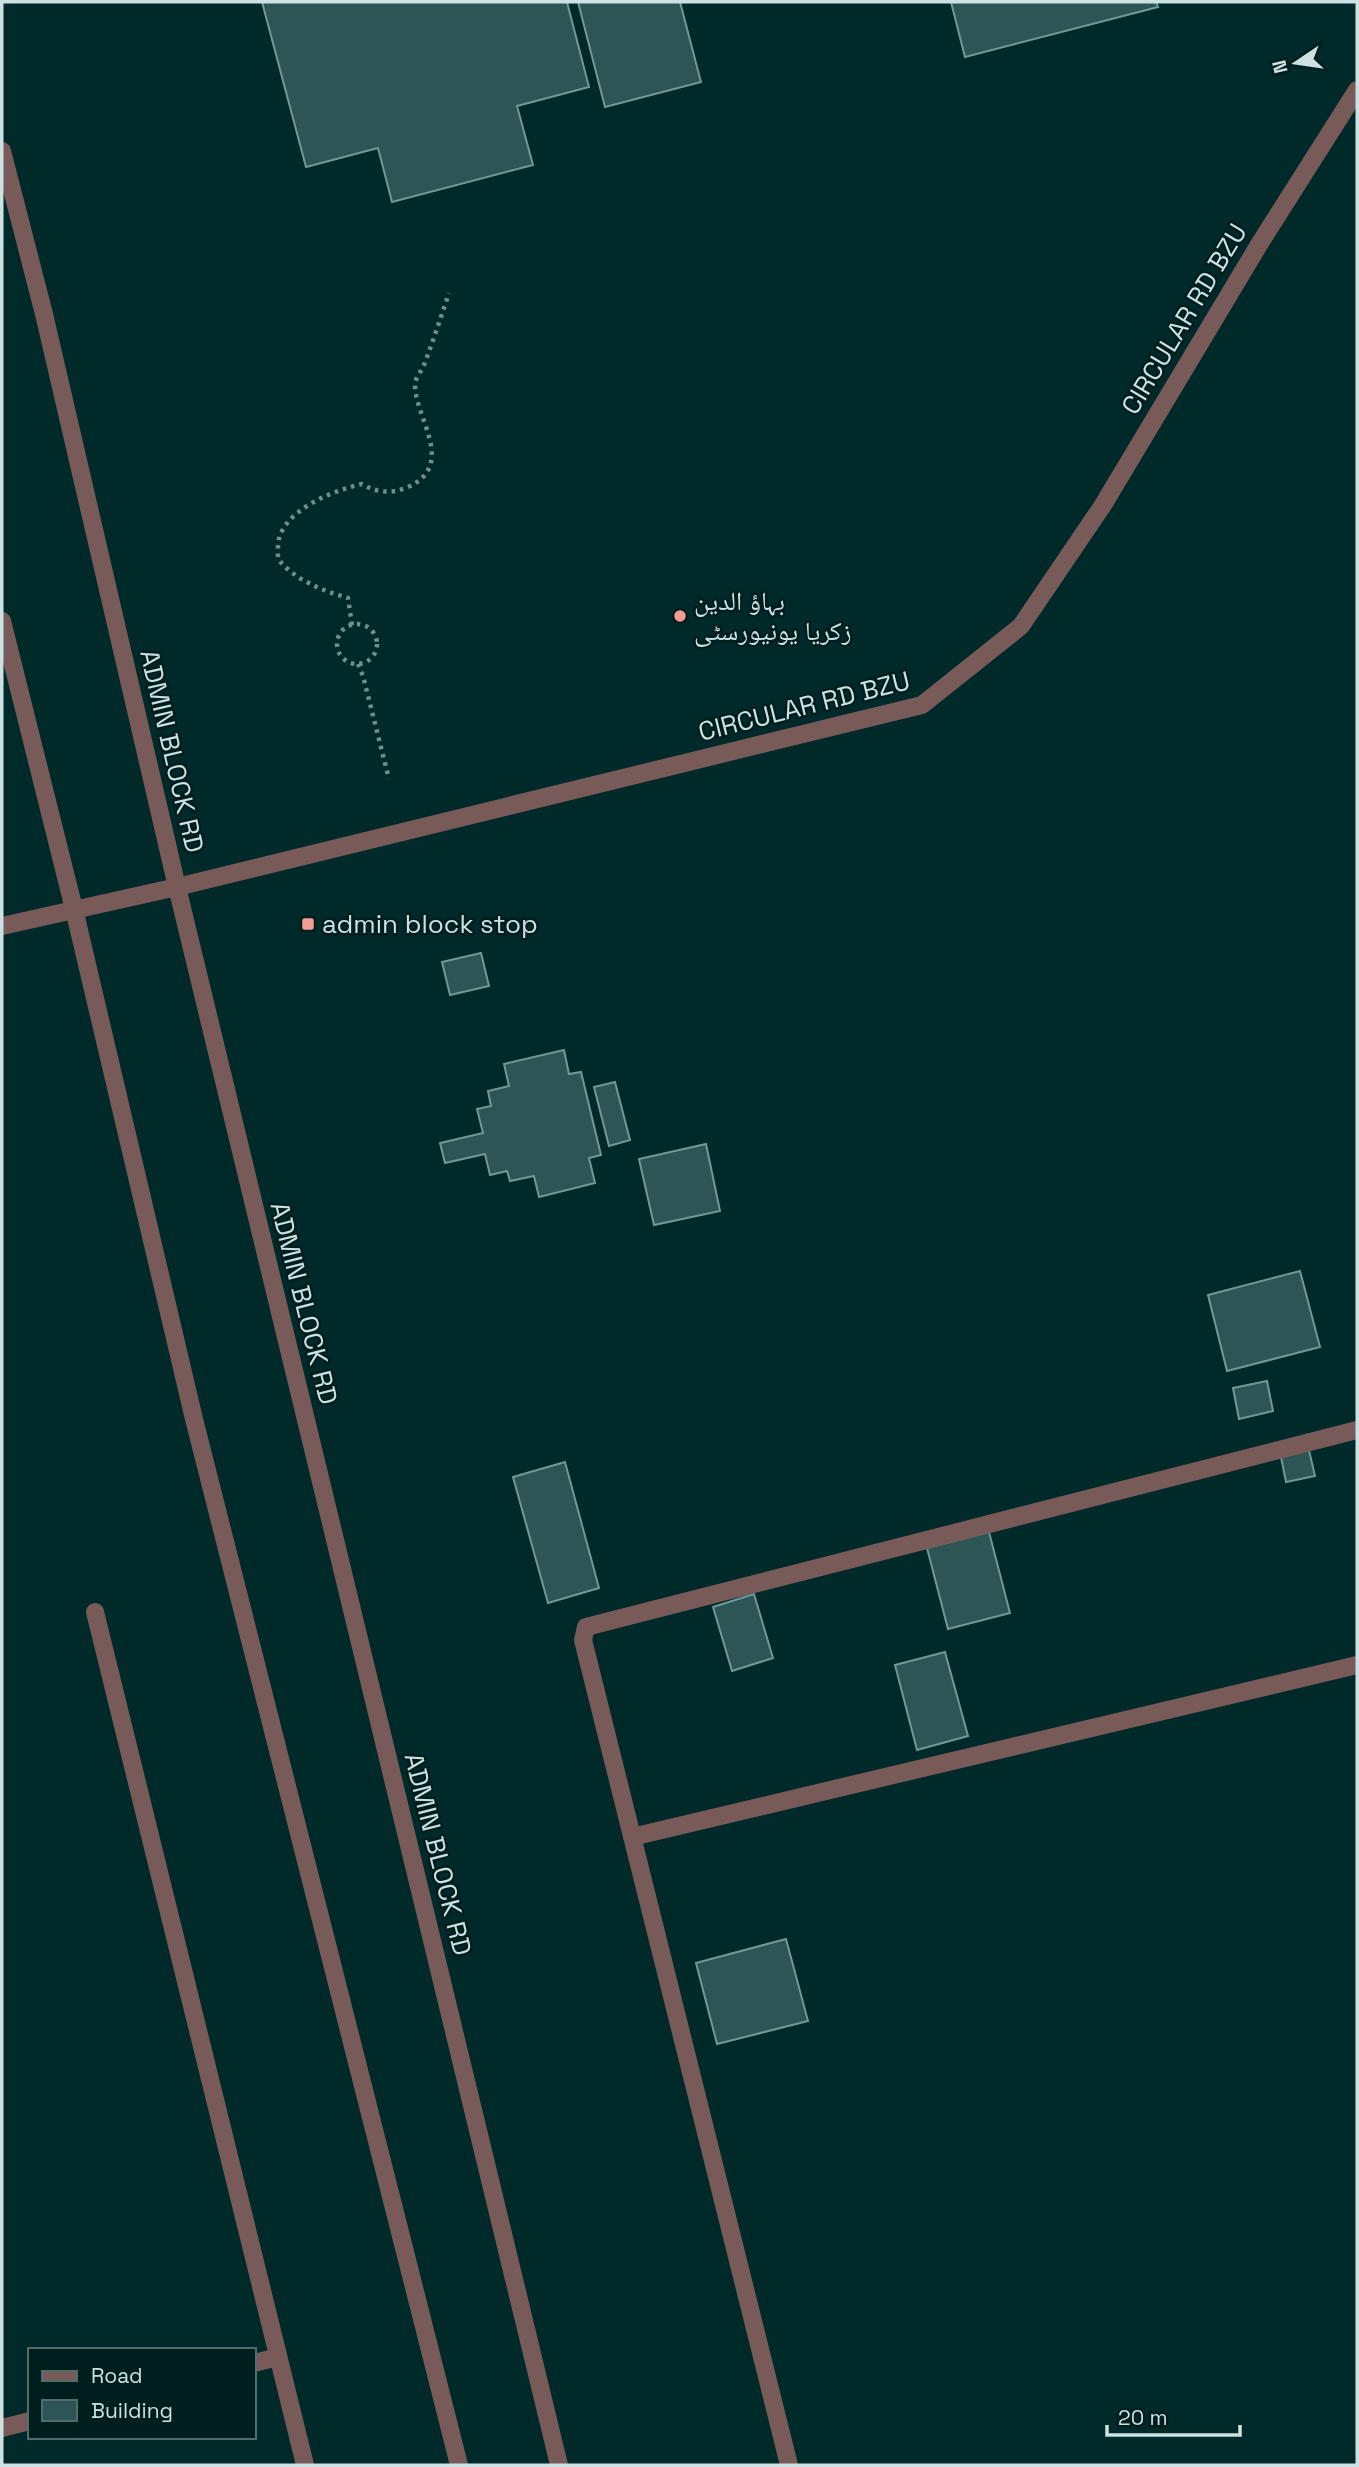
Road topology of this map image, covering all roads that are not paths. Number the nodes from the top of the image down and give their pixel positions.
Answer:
1 (1357, 90) edge
2 (2, 151) edge
3 (2, 621) edge
4 (177, 887) junction
5 (74, 909) junction
6 (2, 926) edge
7 (1357, 1430) edge
8 (95, 1612) dead end
9 (1357, 1665) edge
10 (632, 1836) junction
11 (278, 2357) junction
12 (256, 2362) edge
13 (28, 2422) edge
14 (2, 2428) edge
15 (305, 2465) edge
16 (459, 2465) edge
17 (559, 2465) edge
18 (789, 2465) edge

1 - 4 street, CIRCULAR RD BZU
2 - 4 street, ADMIN BLOCK RD
3 - 5 street
4 - 5 street, CIRCULAR RD BZU
4 - 17 street, ADMIN BLOCK RD
5 - 6 street, CIRCULAR RD BZU
5 - 16 street
7 - 10 street
8 - 11 street
9 - 10 street
10 - 18 street
11 - 12 street
11 - 15 street
13 - 14 street

